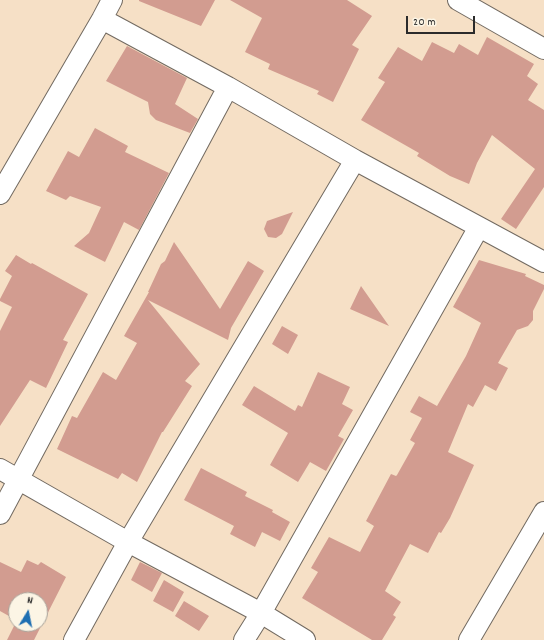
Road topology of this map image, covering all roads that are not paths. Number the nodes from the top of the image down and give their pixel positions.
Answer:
1 (112, 0) edge
2 (458, 0) edge
3 (102, 19) junction
4 (544, 50) edge
5 (228, 87) junction
6 (355, 160) junction
7 (0, 194) edge
8 (479, 227) junction
9 (544, 262) edge
10 (0, 469) edge
11 (19, 480) junction
12 (544, 512) edge
13 (0, 514) edge
14 (128, 542) junction
15 (261, 613) junction
16 (74, 640) edge
17 (244, 640) edge
18 (305, 640) edge
19 (469, 640) edge

1 - 3 street
2 - 4 street
3 - 5 street
3 - 7 street
5 - 6 street
5 - 11 street
6 - 8 street
6 - 14 street
8 - 9 street
8 - 15 street
10 - 11 street
11 - 13 street
11 - 14 street
12 - 19 street
14 - 15 street
14 - 16 street
15 - 17 street
15 - 18 street

